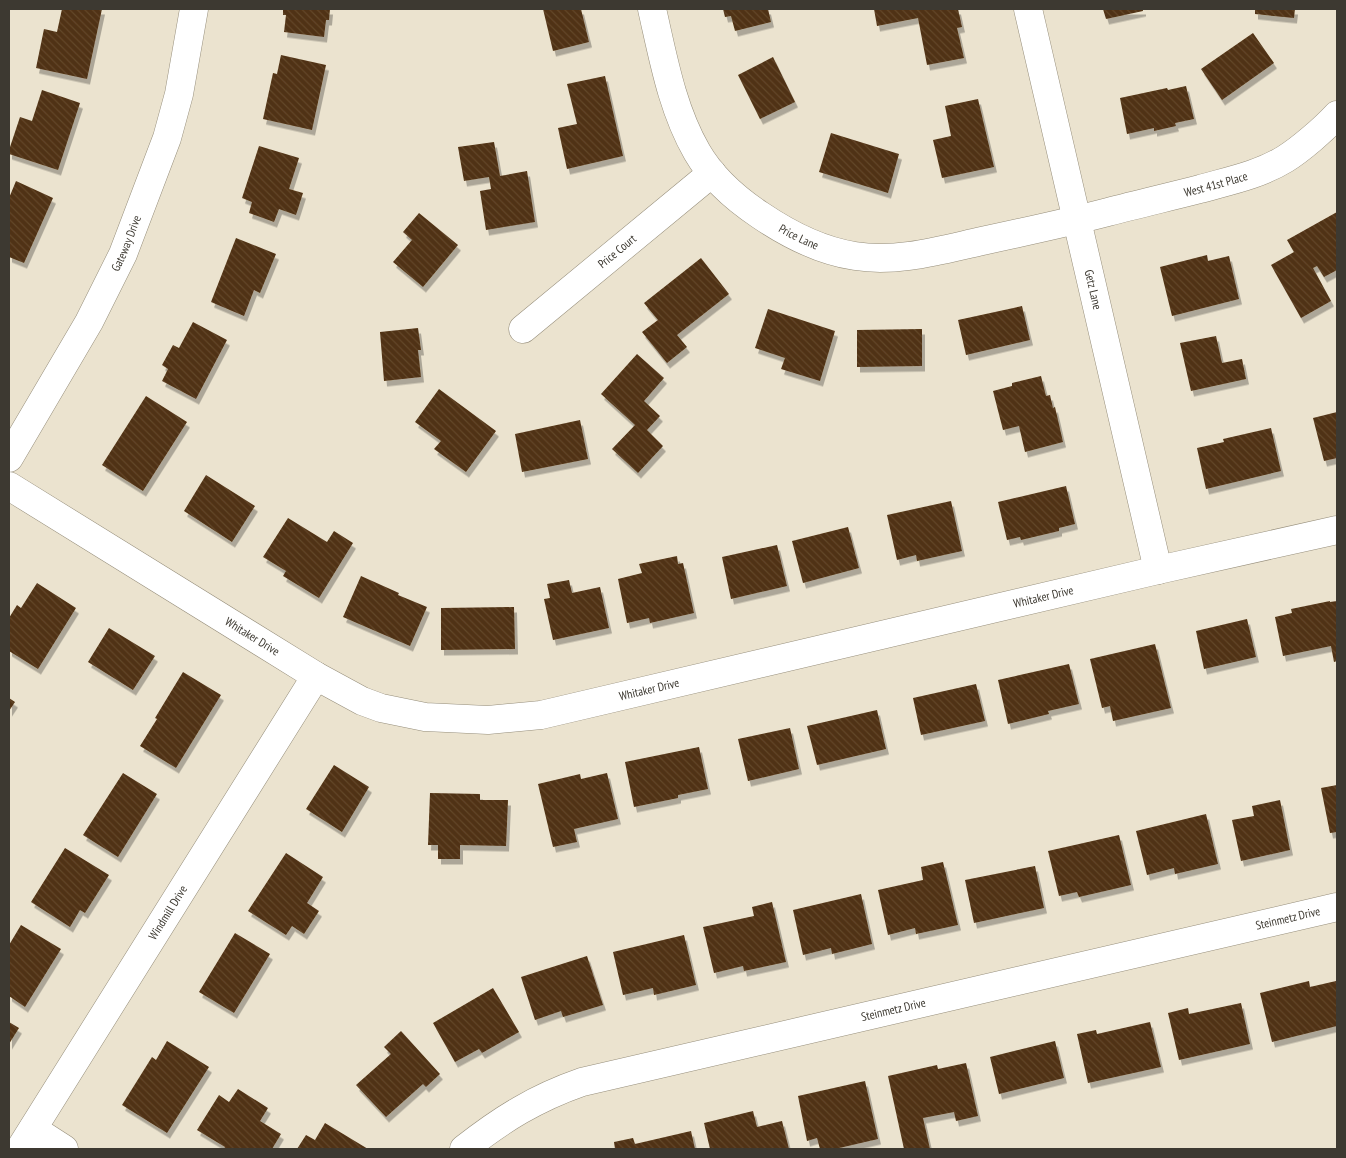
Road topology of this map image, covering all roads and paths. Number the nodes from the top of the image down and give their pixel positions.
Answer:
1 (194, 9) edge
2 (652, 9) edge
3 (1028, 9) edge
4 (1337, 115) edge
5 (712, 173) junction
6 (1078, 220) junction
7 (523, 329) dead end
8 (9, 458) edge
9 (9, 486) edge
10 (1337, 530) edge
11 (1158, 570) junction
12 (316, 676) junction
13 (1337, 907) edge
14 (27, 1139) edge
15 (64, 1149) edge
16 (464, 1149) edge

1 - 8 street, Gateway Drive
2 - 5 street, Price Lane
3 - 6 street, Getz Lane
4 - 6 street, West 41st Place
5 - 6 street, Price Lane
5 - 7 street, Price Court
6 - 11 street, Getz Lane
9 - 12 street, Whitaker Drive
10 - 11 street, Whitaker Drive
11 - 12 street, Whitaker Drive
12 - 14 street, Windmill Drive
13 - 16 street, Steinmetz Drive
14 - 15 street

